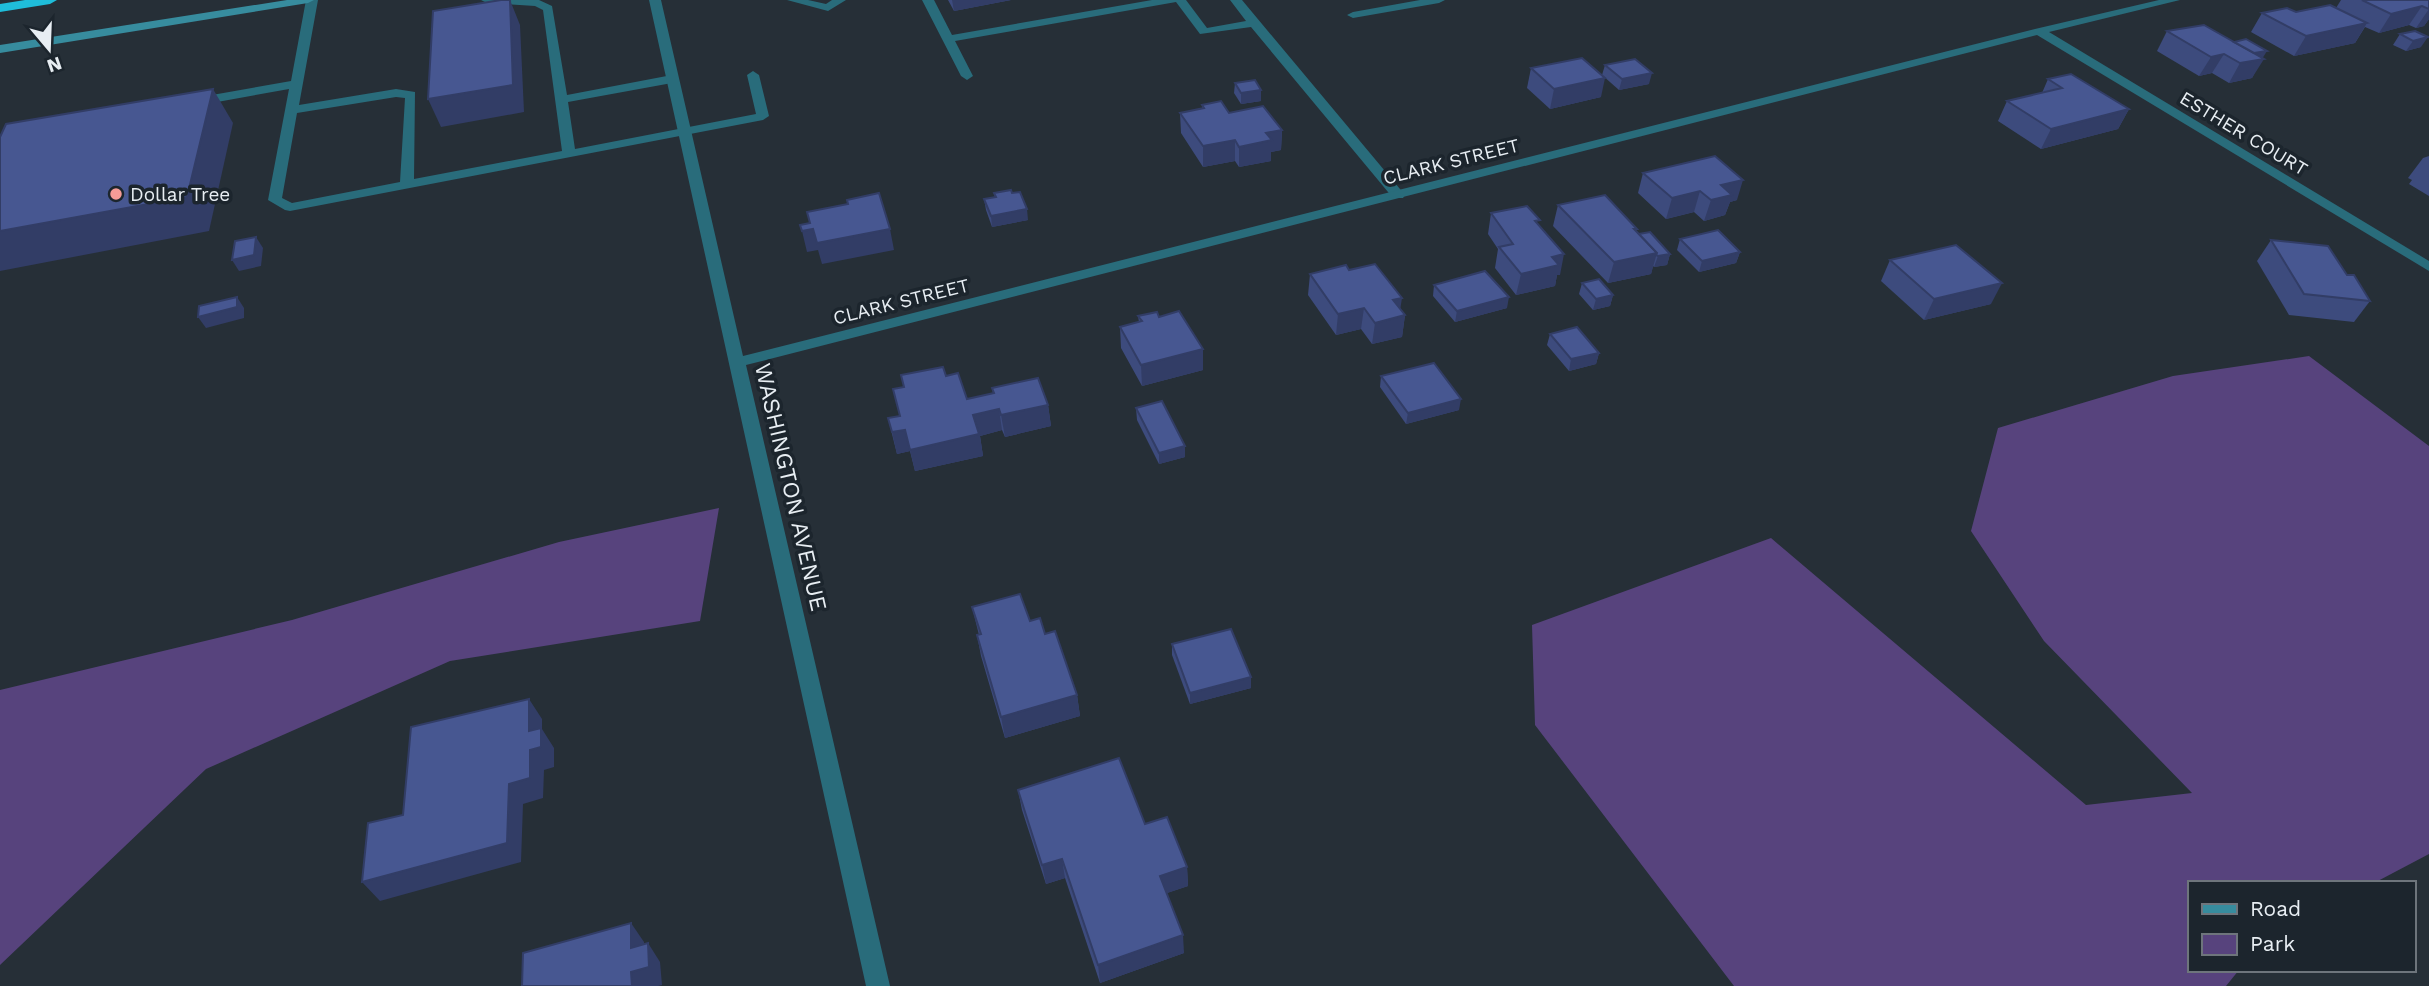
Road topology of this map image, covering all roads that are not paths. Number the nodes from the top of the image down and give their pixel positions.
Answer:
1 (50, 0) edge
2 (310, 0) edge
3 (487, 0) edge
4 (656, 0) edge
5 (793, 0) edge
6 (840, 0) edge
7 (928, 0) edge
8 (1172, 0) edge
9 (1180, 0) edge
10 (1236, 0) edge
11 (1439, 0) edge
12 (2174, 0) edge
13 (0, 8) edge
14 (1353, 15) dead end
15 (1254, 23) junction
16 (2039, 31) junction
17 (948, 39) junction
18 (0, 50) edge
19 (753, 75) dead end
20 (967, 76) dead end
21 (672, 79) junction
22 (295, 84) junction
23 (561, 100) junction
24 (188, 103) edge
25 (291, 110) junction
26 (685, 130) junction
27 (569, 154) junction
28 (407, 184) junction
29 (1398, 195) junction
30 (2429, 267) edge
31 (738, 362) junction
32 (878, 986) edge

1 - 13 highway
2 - 18 main road
2 - 22 street
3 - 23 street
4 - 21 street, WASHINGTON AVENUE
5 - 6 street
7 - 17 street
8 - 17 street
9 - 15 street
10 - 15 street
11 - 14 street
12 - 16 street, CLARK STREET
15 - 29 street
16 - 29 street, CLARK STREET
16 - 30 street, ESTHER COURT
17 - 20 street
19 - 26 street
21 - 23 street
21 - 26 street, WASHINGTON AVENUE
22 - 24 street
22 - 25 street
23 - 27 street
25 - 28 street
25 - 28 street
26 - 27 street
26 - 31 street, WASHINGTON AVENUE
27 - 28 street
29 - 31 street, CLARK STREET
31 - 32 street, WASHINGTON AVENUE

